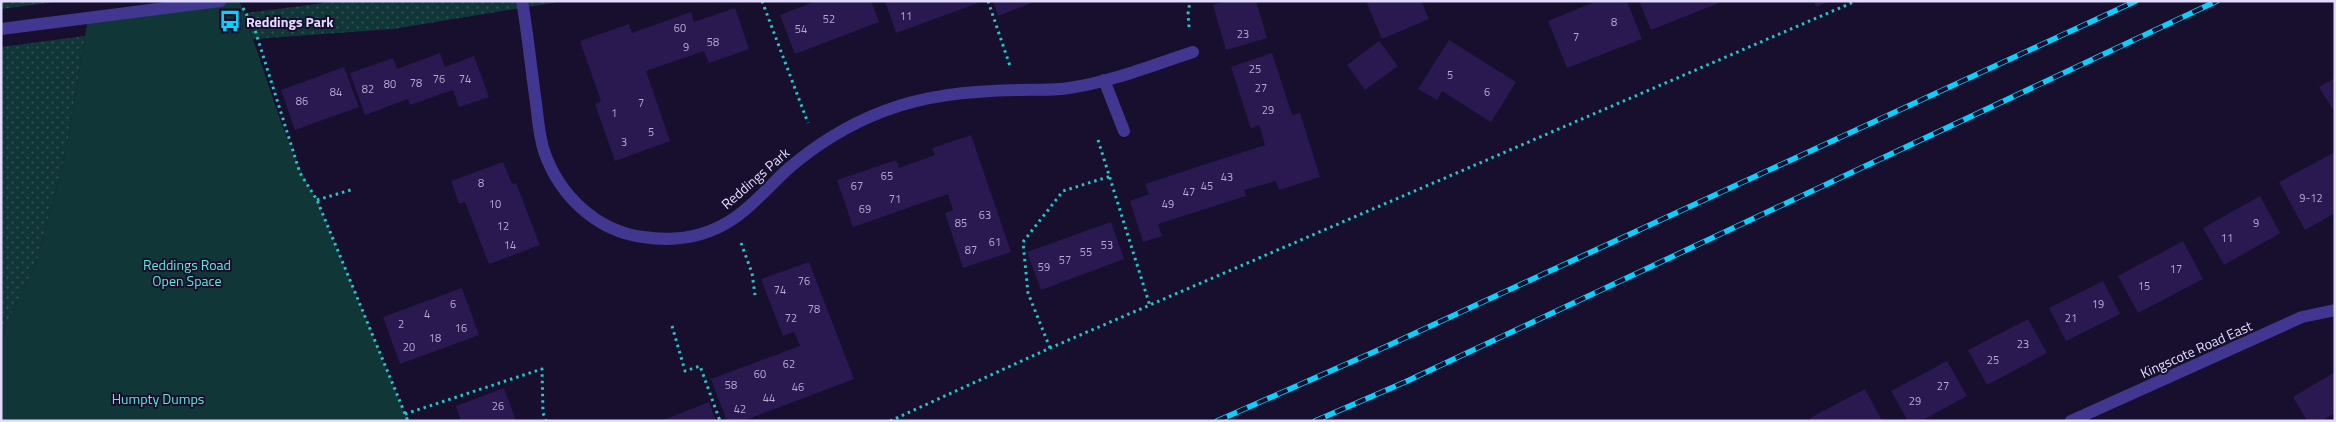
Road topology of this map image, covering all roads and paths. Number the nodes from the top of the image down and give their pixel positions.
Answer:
1 (220, 1) edge
2 (240, 1) edge
3 (522, 1) edge
4 (762, 1) edge
5 (988, 1) edge
6 (1856, 1) edge
7 (1, 29) edge
8 (1193, 52) dead end
9 (1104, 80) junction
10 (1018, 90) junction
11 (1124, 131) joint
12 (817, 147) junction
13 (1111, 176) junction
14 (354, 189) dead end
15 (316, 200) junction
16 (733, 219) junction
17 (756, 295) dead end
18 (1150, 306) junction
19 (2335, 310) edge
20 (672, 326) dead end
21 (1050, 348) junction
22 (405, 414) junction
23 (408, 421) edge
24 (546, 421) edge
25 (720, 421) edge
26 (890, 421) edge
27 (2071, 421) edge

1 - 7 street
2 - 15 path
3 - 16 street, Reddings Park
4 - 12 path
5 - 10 path
6 - 18 path
8 - 9 street, Reddings Park
9 - 10 street, Reddings Park
9 - 11 street
10 - 12 street, Reddings Park
11 - 13 path
12 - 16 street, Reddings Park
13 - 18 path
13 - 21 path
14 - 15 path
15 - 22 path
16 - 17 path
18 - 21 path
19 - 27 street, Kingscote Road East
20 - 25 path
21 - 26 path
22 - 23 path
22 - 24 path

